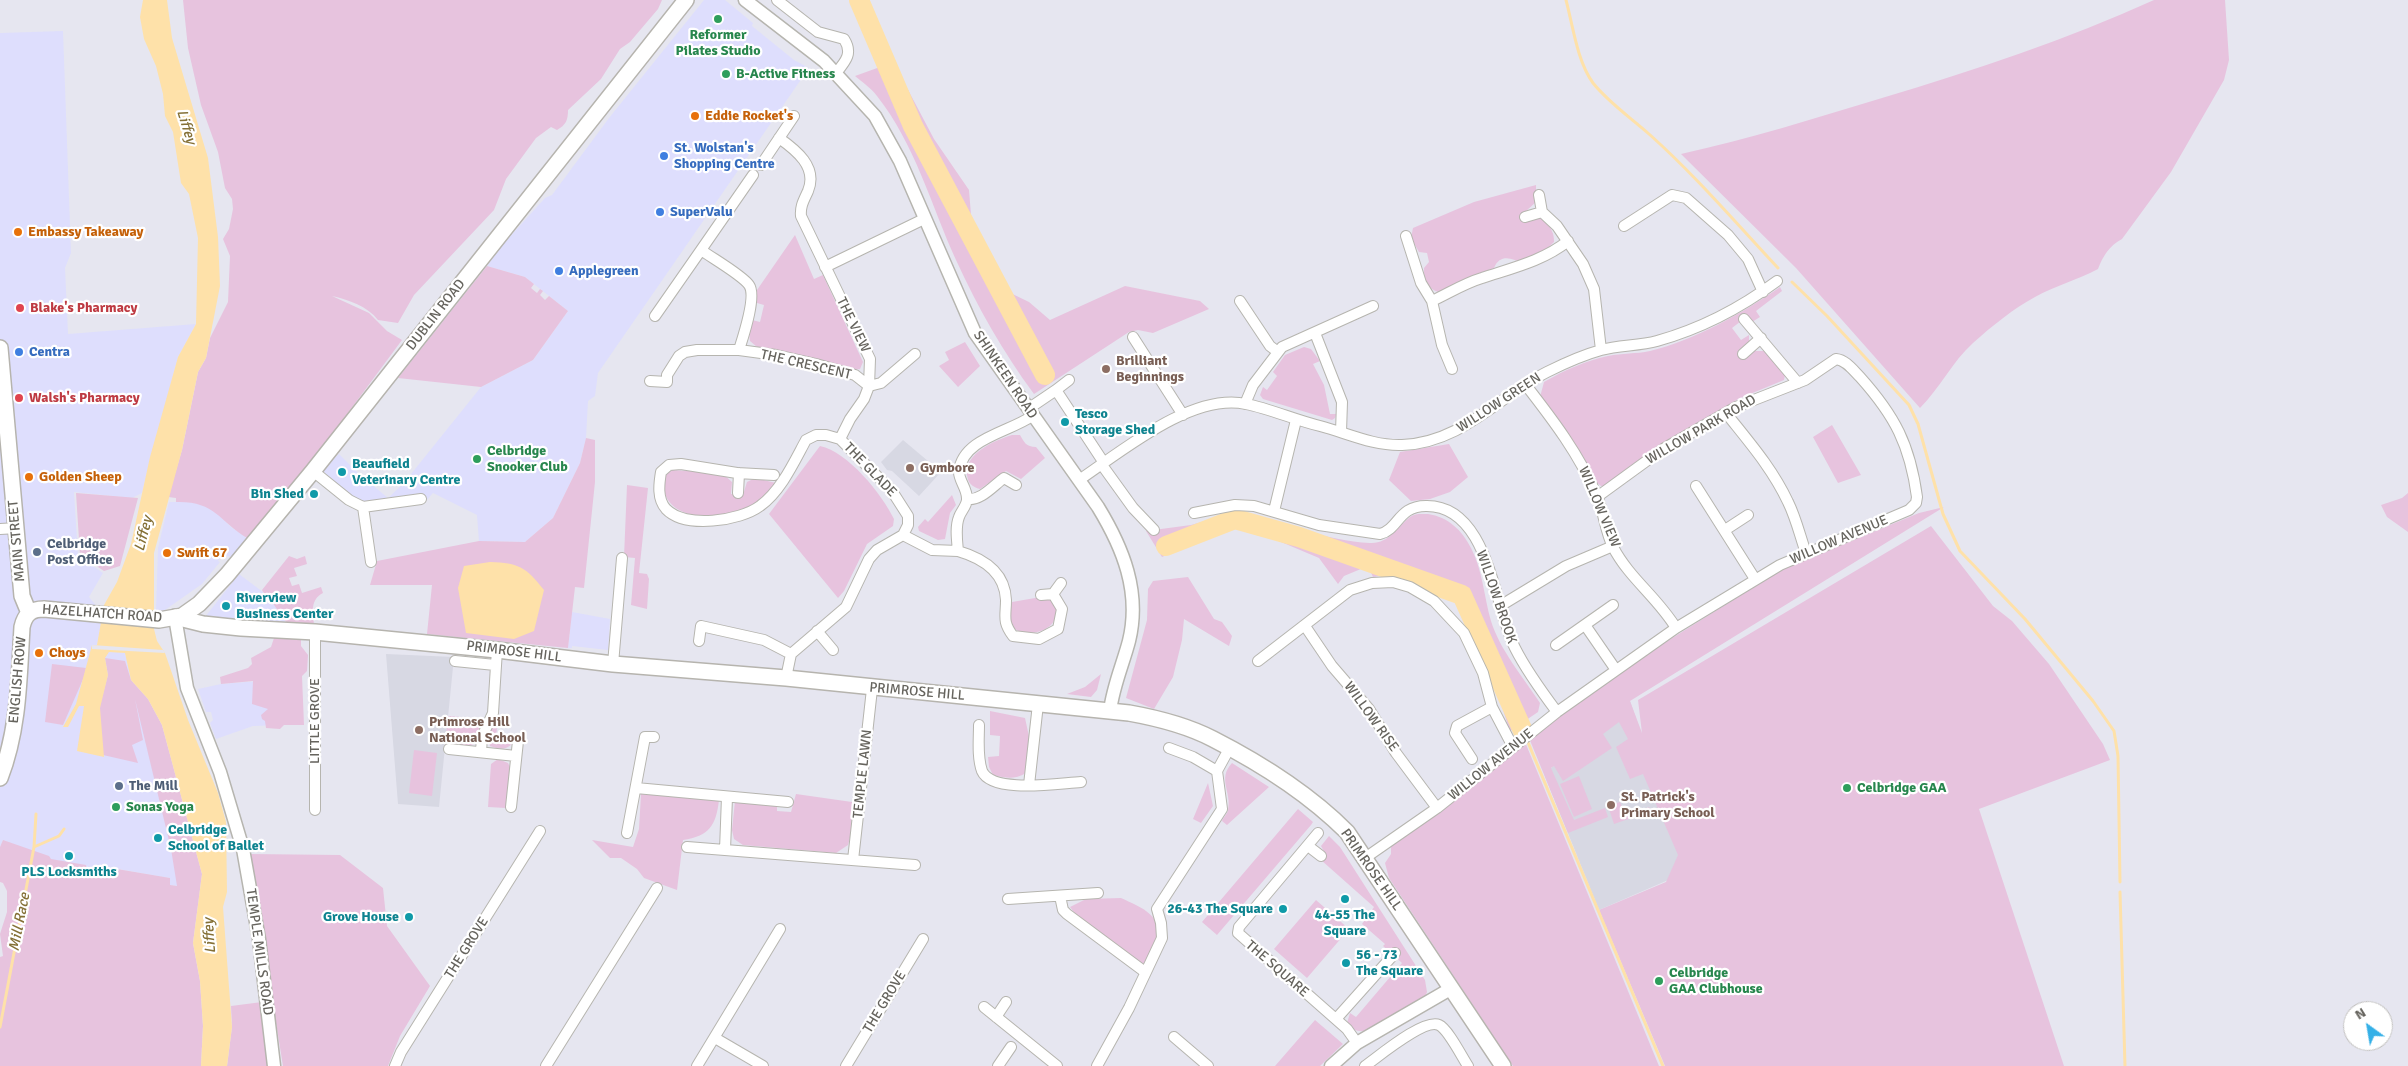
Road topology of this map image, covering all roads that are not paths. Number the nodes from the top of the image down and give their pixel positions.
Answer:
1 (686, 0) edge
2 (745, 0) edge
3 (777, 0) edge
4 (836, 72) junction
5 (794, 116) dead end
6 (779, 138) junction
7 (760, 165) dead end
8 (753, 175) dead end
9 (1539, 195) dead end
10 (1542, 212) junction
11 (1525, 217) dead end
12 (924, 219) junction
13 (1624, 226) dead end
14 (1406, 236) dead end
15 (1568, 241) junction
16 (701, 250) junction
17 (824, 267) junction
18 (1777, 281) dead end
19 (1762, 292) junction
20 (1240, 301) dead end
21 (1432, 301) junction
22 (1373, 306) dead end
23 (655, 316) dead end
24 (1744, 318) dead end
25 (1314, 333) junction
26 (1133, 337) dead end
27 (1760, 338) junction
28 (0, 348) edge
29 (739, 350) junction
30 (1601, 350) junction
31 (1278, 352) junction
32 (915, 354) dead end
33 (1743, 354) dead end
34 (1836, 359) joint
35 (1452, 369) dead end
36 (1069, 380) dead end
37 (650, 381) dead end
38 (1798, 383) junction
39 (1525, 384) junction
40 (869, 386) junction
41 (1056, 390) junction
42 (1245, 404) junction
43 (1030, 412) junction
44 (1726, 413) junction
45 (1183, 415) junction
46 (1296, 420) junction
47 (1342, 432) junction
48 (840, 439) junction
49 (1103, 464) junction
50 (313, 471) junction
51 (739, 473) junction
52 (774, 475) dead end
53 (1079, 480) junction
54 (1016, 485) dead end
55 (1696, 486) dead end
56 (738, 493) dead end
57 (1597, 497) junction
58 (421, 499) dead end
59 (967, 499) junction
60 (363, 507) junction
61 (1274, 511) junction
62 (1194, 513) dead end
63 (1748, 515) dead end
64 (17, 528) junction
65 (0, 530) edge
66 (1154, 530) dead end
67 (1725, 530) junction
68 (903, 535) junction
69 (1613, 546) junction
70 (958, 551) junction
71 (1806, 553) junction
72 (622, 558) dead end
73 (371, 562) dead end
74 (1755, 579) junction
75 (1060, 584) dead end
76 (1041, 594) dead end
77 (1053, 594) junction
78 (1613, 605) dead end
79 (1500, 606) junction
80 (29, 612) junction
81 (175, 618) junction
82 (1584, 625) junction
83 (1304, 626) junction
84 (1676, 628) junction
85 (817, 631) junction
86 (314, 632) junction
87 (699, 641) dead end
88 (1556, 645) dead end
89 (497, 650) junction
90 (833, 650) dead end
91 (791, 654) junction
92 (1258, 660) dead end
93 (455, 661) dead end
94 (612, 664) junction
95 (495, 665) junction
96 (1616, 670) junction
97 (786, 678) junction
98 (872, 688) junction
99 (1038, 704) junction
100 (1492, 708) junction
101 (1110, 711) junction
102 (1556, 712) junction
103 (979, 725) dead end
104 (654, 737) dead end
105 (518, 740) dead end
106 (1514, 747) junction
107 (1169, 748) dead end
108 (449, 749) dead end
109 (1230, 749) junction
110 (481, 752) junction
111 (516, 756) junction
112 (1472, 759) dead end
113 (1217, 771) junction
114 (0, 778) edge
115 (1081, 782) dead end
116 (1029, 785) junction
117 (636, 788) junction
118 (727, 797) junction
119 (788, 802) dead end
120 (511, 807) dead end
121 (1437, 808) junction
122 (315, 810) dead end
123 (540, 831) dead end
124 (1318, 832) dead end
125 (627, 833) dead end
126 (1308, 846) junction
127 (687, 847) dead end
128 (725, 850) junction
129 (1321, 856) dead end
130 (1365, 858) junction
131 (853, 860) junction
132 (915, 865) dead end
133 (657, 888) dead end
134 (1098, 893) dead end
135 (1060, 896) junction
136 (1008, 899) dead end
137 (780, 929) dead end
138 (923, 939) dead end
139 (1395, 953) dead end
140 (1145, 972) junction
141 (1452, 988) junction
142 (1006, 1002) dead end
143 (984, 1008) dead end
144 (996, 1017) junction
145 (1336, 1019) junction
146 (1174, 1037) dead end
147 (715, 1038) junction
148 (1356, 1044) junction
149 (1011, 1046) dead end
150 (274, 1066) edge
151 (395, 1066) edge
152 (546, 1066) edge
153 (697, 1066) edge
154 (764, 1066) edge
155 (846, 1066) edge
156 (998, 1066) edge
157 (1057, 1066) edge
158 (1098, 1066) edge
159 (1208, 1066) edge
160 (1331, 1066) edge
161 (1365, 1066) edge
162 (1468, 1066) edge
163 (1503, 1066) edge

1 - 50 main road, DUBLIN ROAD
2 - 4 street, SHINKEEN ROAD
3 - 4 street
4 - 12 street, SHINKEEN ROAD
5 - 6 street
6 - 7 street
6 - 17 street, THE VIEW
8 - 16 street
9 - 10 street
10 - 11 street
10 - 15 street
12 - 17 street
12 - 43 street, SHINKEEN ROAD
13 - 19 street
14 - 21 street
15 - 21 street
15 - 30 street
16 - 23 street
16 - 29 street
17 - 40 street, THE VIEW
18 - 19 street, WILLOW GREEN
19 - 30 street, WILLOW GREEN
20 - 31 street
21 - 35 street
22 - 25 street
24 - 27 street
25 - 31 street
25 - 47 street
26 - 45 street
27 - 33 street
27 - 38 street
28 - 64 main road, MAIN STREET
29 - 37 street, THE CRESCENT
29 - 40 street, THE CRESCENT
30 - 39 street, WILLOW GREEN
31 - 42 street
32 - 40 street
34 - 38 street, WILLOW PARK ROAD
34 - 71 street, WILLOW AVENUE
36 - 41 street
38 - 44 street, WILLOW PARK ROAD
39 - 47 street, WILLOW GREEN
39 - 57 street, WILLOW VIEW
40 - 48 street, THE VIEW
41 - 43 street
41 - 49 street
42 - 45 street, WILLOW GREEN
42 - 46 street, WILLOW GREEN
43 - 53 street, SHINKEEN ROAD
43 - 59 street
44 - 57 street, WILLOW PARK ROAD
44 - 71 street
45 - 49 street, WILLOW GREEN
46 - 47 street, WILLOW GREEN
46 - 61 street
48 - 51 street, THE GLADE
48 - 68 street, THE GLADE
49 - 53 street, WILLOW GREEN
49 - 66 street
50 - 60 street
50 - 81 main road, DUBLIN ROAD
51 - 52 street, THE GLADE
51 - 56 street
53 - 101 street, SHINKEEN ROAD
54 - 59 street
55 - 67 street
57 - 69 street, WILLOW VIEW
58 - 60 street
59 - 70 street
60 - 73 street
61 - 62 street, WILLOW BROOK
61 - 79 street, WILLOW BROOK
63 - 67 street
64 - 65 street
64 - 80 main road, MAIN STREET
67 - 74 street
68 - 70 street
68 - 85 street
69 - 79 street
69 - 84 street, WILLOW VIEW
70 - 77 street
71 - 74 street, WILLOW AVENUE
72 - 94 street
74 - 84 street, WILLOW AVENUE
75 - 77 street
76 - 77 street
78 - 82 street
79 - 102 street, WILLOW BROOK
80 - 81 main road, HAZELHATCH ROAD
80 - 114 main road, ENGLISH ROW
81 - 86 main road, PRIMROSE HILL
81 - 150 street, TEMPLE MILLS ROAD
82 - 88 street
82 - 96 street
83 - 92 street
83 - 100 street
83 - 121 street, WILLOW RISE
84 - 96 street, WILLOW AVENUE
85 - 90 street
85 - 91 street
86 - 89 main road, PRIMROSE HILL
86 - 122 street, LITTLE GROVE
87 - 91 street
89 - 94 main road, PRIMROSE HILL
89 - 95 street
91 - 97 street
93 - 95 street
94 - 97 main road, PRIMROSE HILL
95 - 110 street
96 - 102 street, WILLOW AVENUE
97 - 98 main road, PRIMROSE HILL
98 - 99 main road, PRIMROSE HILL
98 - 131 street, TEMPLE LAWN
99 - 101 main road, PRIMROSE HILL
99 - 116 street
100 - 106 street
100 - 112 street
101 - 109 main road, PRIMROSE HILL
102 - 106 street, WILLOW AVENUE
103 - 116 street
104 - 117 street
105 - 111 street
106 - 121 street, WILLOW AVENUE
107 - 113 street
108 - 110 street
109 - 113 street
109 - 130 main road, PRIMROSE HILL
110 - 111 street
111 - 120 street
113 - 140 street
115 - 116 street
117 - 118 street
117 - 125 street
118 - 119 street
118 - 128 street
121 - 130 street, WILLOW AVENUE
123 - 151 street, THE GROVE
124 - 126 street, THE SQUARE
126 - 129 street
126 - 145 street, THE SQUARE
127 - 128 street
128 - 131 street
130 - 141 main road, PRIMROSE HILL
131 - 132 street
133 - 152 street
134 - 135 street
135 - 136 street
135 - 140 street
137 - 147 street
138 - 155 street, THE GROVE
139 - 145 street
140 - 158 street
141 - 148 street
141 - 163 main road, PRIMROSE HILL
142 - 144 street
143 - 144 street
144 - 157 street
145 - 148 street, THE SQUARE
146 - 159 street
147 - 153 street
147 - 154 street
148 - 160 street
149 - 156 street
161 - 162 street

